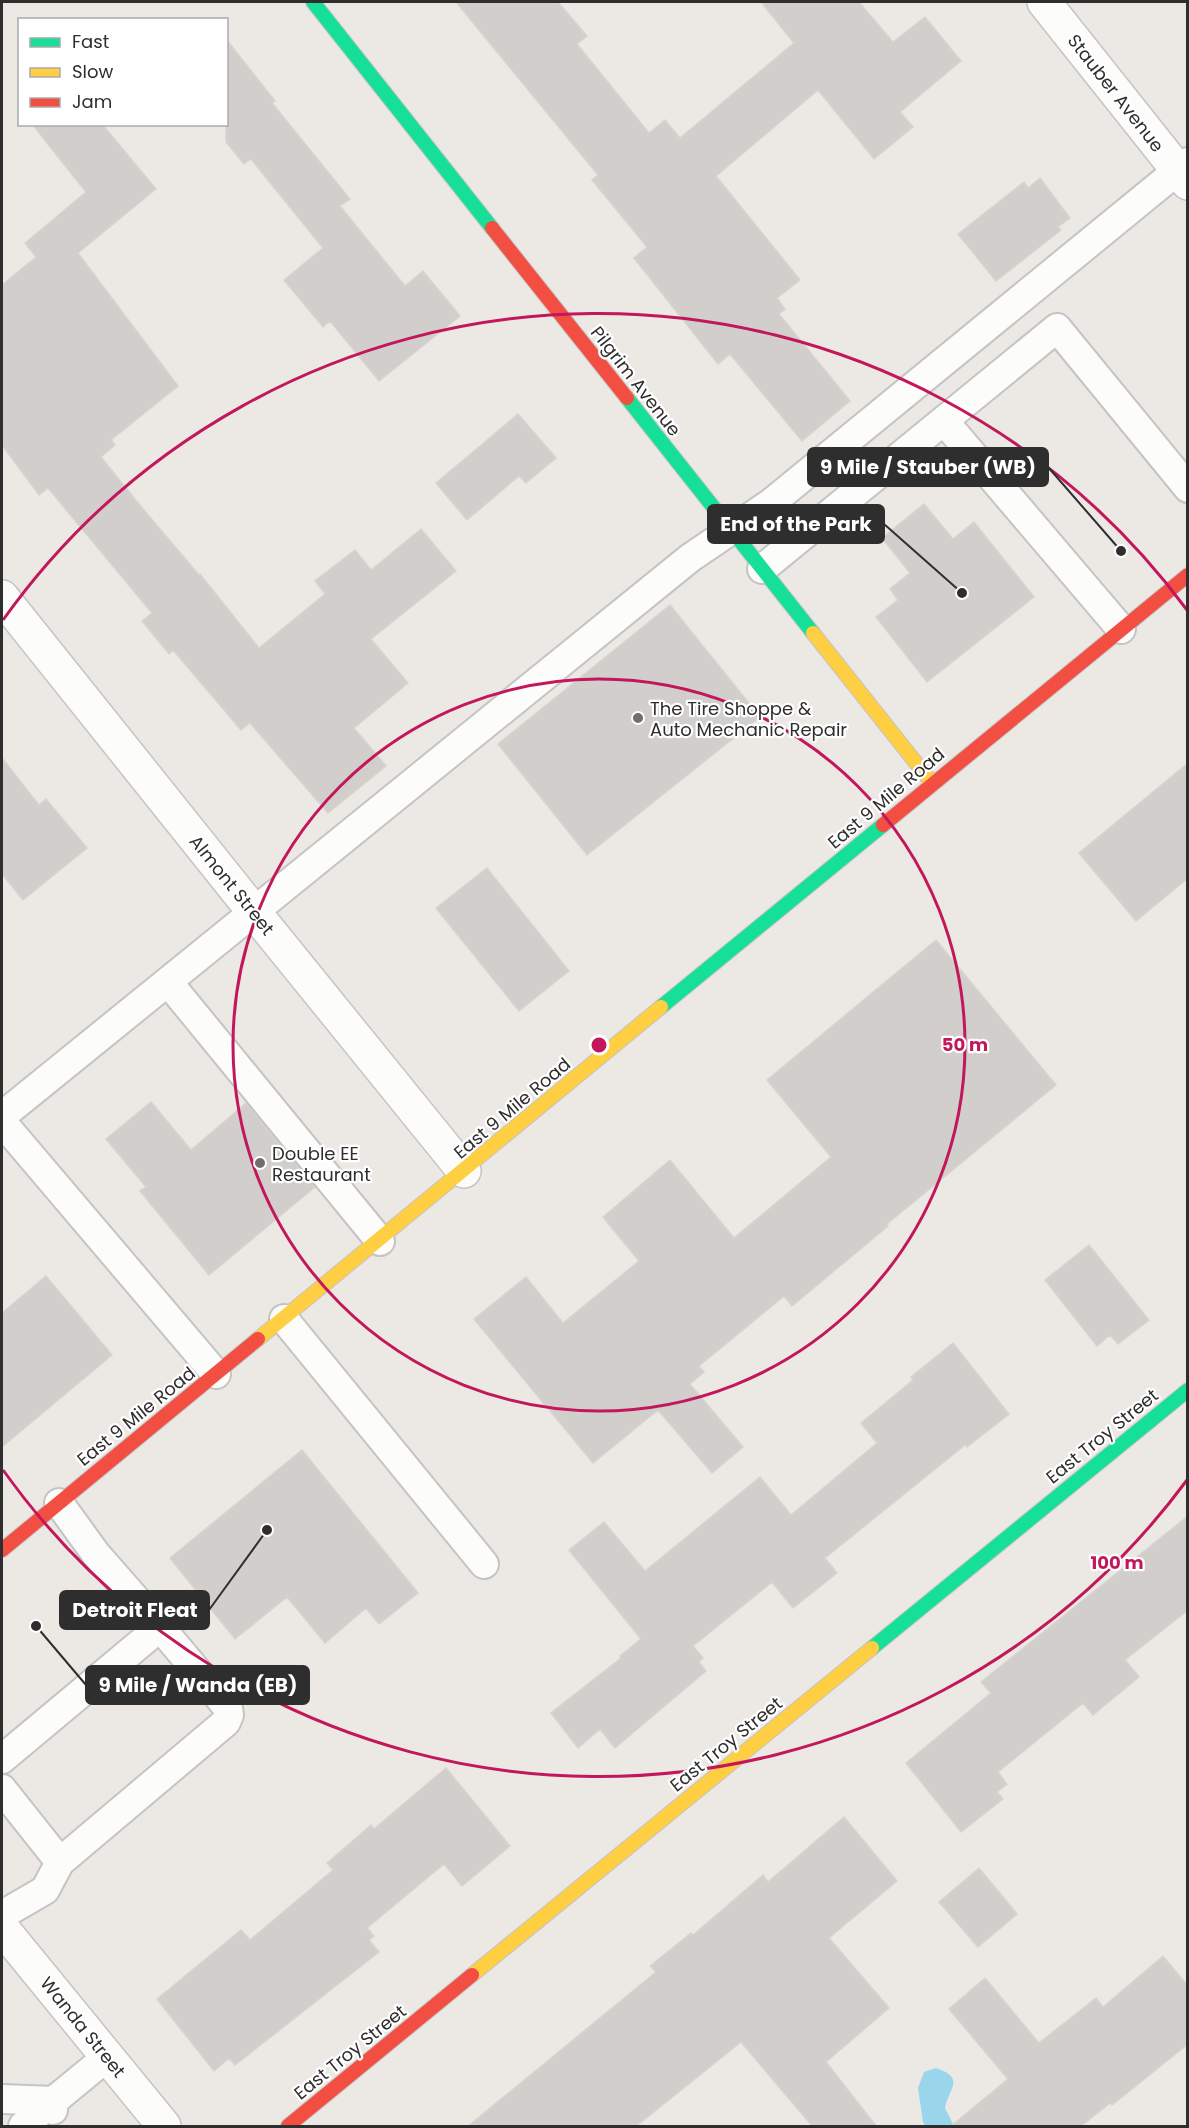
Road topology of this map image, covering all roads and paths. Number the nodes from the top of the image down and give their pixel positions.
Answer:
1 (313, 2) edge
2 (1044, 2) edge
3 (1184, 172) edge
4 (944, 421) junction
5 (1188, 488) edge
6 (731, 530) junction
7 (762, 569) junction
8 (1186, 579) edge
9 (2, 597) edge
10 (1121, 629) junction
11 (932, 783) junction
12 (254, 912) junction
13 (168, 982) junction
14 (2, 1116) edge
15 (2, 1122) edge
16 (464, 1171) junction
17 (380, 1241) junction
18 (284, 1319) junction
19 (216, 1374) junction
20 (1188, 1389) edge
21 (59, 1503) junction
22 (2, 1550) edge
23 (484, 1564) dead end
24 (160, 1627) junction
25 (2, 1759) edge
26 (2, 1789) edge
27 (60, 1862) junction
28 (2, 1915) edge
29 (2, 1928) edge
30 (107, 2057) junction
31 (2, 2099) edge
32 (53, 2114) edge
33 (22, 2127) edge
34 (164, 2127) edge
35 (288, 2127) edge

1 - 6 street, Pilgrim Avenue
2 - 3 street, Stauber Avenue
3 - 6 lane
4 - 5 lane
4 - 7 lane
4 - 10 lane
6 - 7 street, Pilgrim Avenue
6 - 12 lane
7 - 11 street, Pilgrim Avenue
8 - 10 street, East 9 Mile Road
9 - 12 street, Almont Street
10 - 11 street, East 9 Mile Road
11 - 16 street, East 9 Mile Road
12 - 13 lane
12 - 16 street, Almont Street
13 - 14 lane
13 - 17 lane
15 - 19 lane
16 - 17 street, East 9 Mile Road
17 - 18 street, East 9 Mile Road
18 - 19 street, East 9 Mile Road
18 - 23 lane
19 - 21 street, East 9 Mile Road
20 - 35 street, East Troy Street
21 - 22 street, East 9 Mile Road
21 - 24 lane
24 - 25 lane
24 - 27 lane
26 - 27 lane
27 - 28 lane
29 - 30 street, Wanda Street
30 - 32 lane
30 - 34 street, Wanda Street
31 - 32 lane
32 - 33 lane

